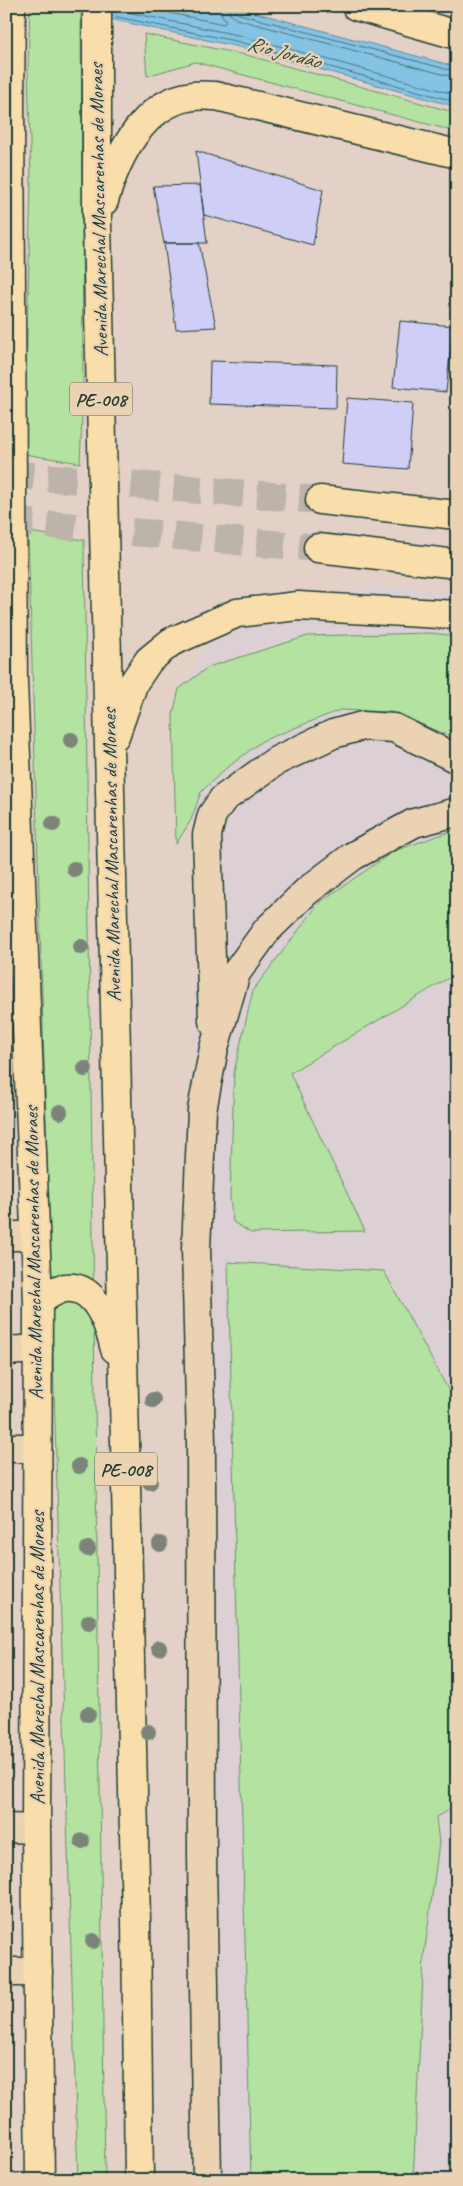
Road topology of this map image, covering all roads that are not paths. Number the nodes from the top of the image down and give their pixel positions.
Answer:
1 (97, 6) edge
2 (356, 6) edge
3 (11, 16) edge
4 (457, 35) edge
5 (8, 98) edge
6 (457, 154) edge
7 (97, 224) junction
8 (8, 349) edge
9 (320, 500) tunnel mouth
10 (457, 514) edge
11 (318, 548) tunnel mouth
12 (457, 564) edge
13 (457, 615) edge
14 (109, 759) junction
15 (457, 759) edge
16 (457, 812) edge
17 (214, 1048) junction
18 (6, 1236) edge
19 (35, 1236) junction
20 (38, 1302) junction
21 (38, 1349) junction
22 (6, 1351) edge
23 (124, 1382) junction
24 (6, 1448) edge
25 (37, 1448) junction
26 (6, 1828) edge
27 (36, 1829) junction
28 (6, 1972) edge
29 (38, 1972) junction
30 (40, 2180) edge
31 (139, 2180) edge
32 (207, 2180) edge

1 - 7 main road, Avenida Marechal Mascarenhas de Moraes / PE-008
2 - 4 main road
3 - 5 main road, Avenida Marechal Mascarenhas de Moraes
5 - 8 main road, Avenida Marechal Mascarenhas de Moraes
6 - 7 main road
7 - 14 main road, Avenida Marechal Mascarenhas de Moraes / PE-008
8 - 19 main road, Avenida Marechal Mascarenhas de Moraes
9 - 10 main road
11 - 12 main road
13 - 14 main road
14 - 23 main road, Avenida Marechal Mascarenhas de Moraes / PE-008
15 - 17 street
16 - 17 street
17 - 32 street
18 - 19 street
19 - 20 main road, Avenida Marechal Mascarenhas de Moraes
20 - 21 main road, Avenida Marechal Mascarenhas de Moraes
20 - 23 main road
21 - 22 street
21 - 25 main road, Avenida Marechal Mascarenhas de Moraes
23 - 31 main road, Avenida Marechal Mascarenhas de Moraes / PE-008
24 - 25 street
25 - 27 main road, Avenida Marechal Mascarenhas de Moraes
26 - 27 street
27 - 29 main road, Avenida Marechal Mascarenhas de Moraes
28 - 29 street
29 - 30 main road, Avenida Marechal Mascarenhas de Moraes

